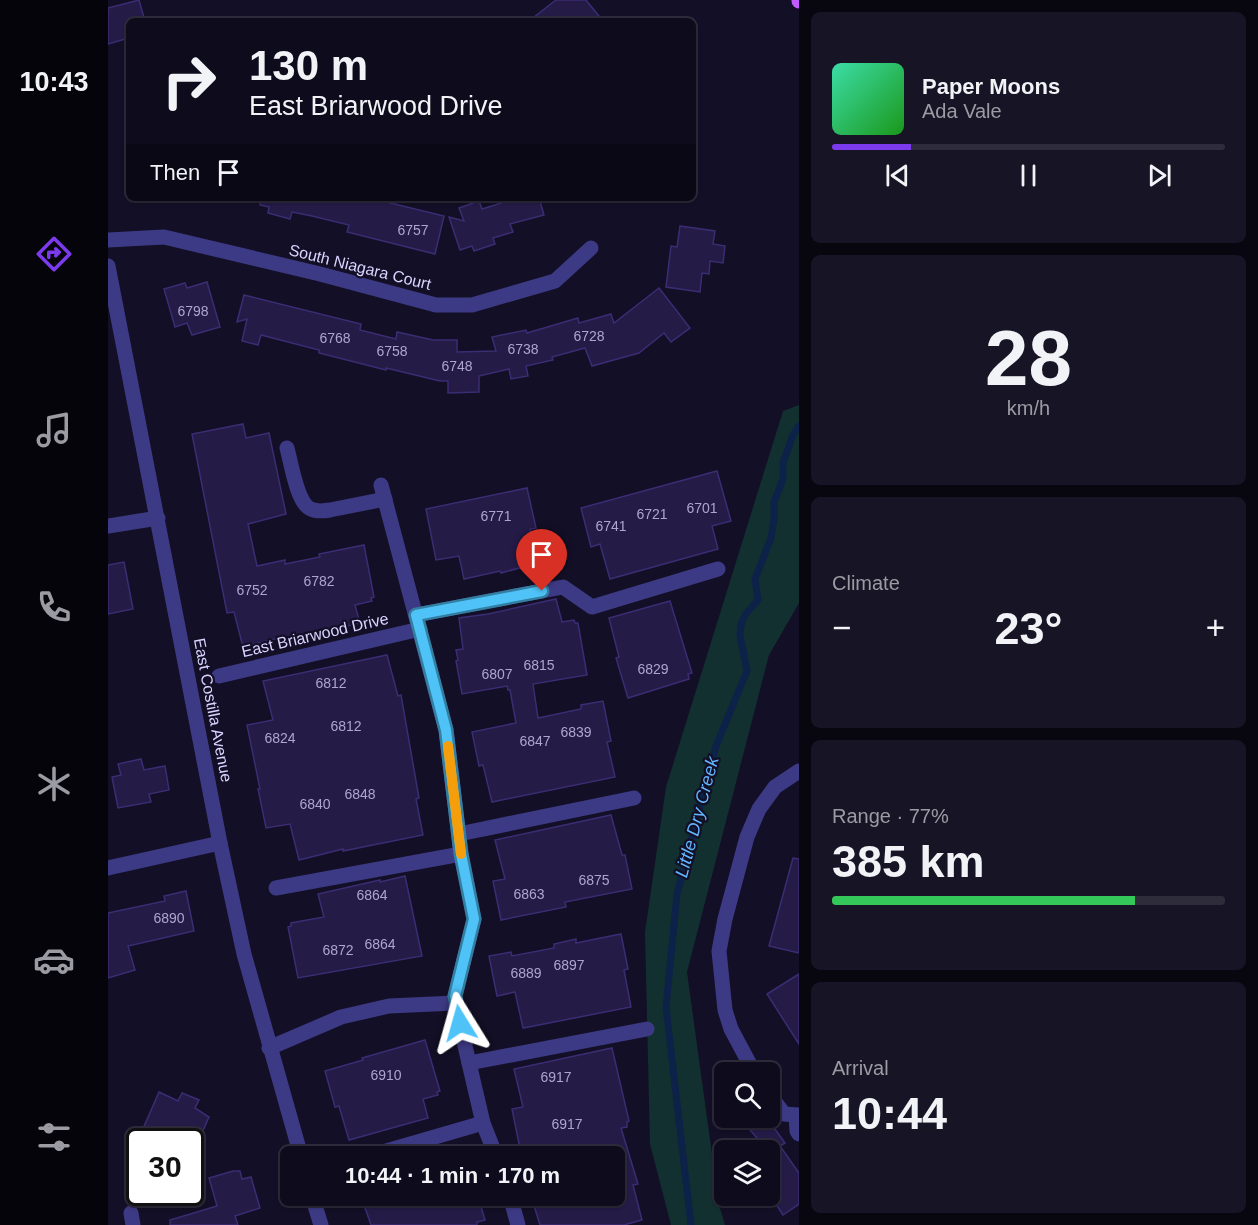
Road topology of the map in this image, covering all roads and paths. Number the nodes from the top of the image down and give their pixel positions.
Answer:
1 (108, 240) edge
2 (591, 248) dead end
3 (108, 266) edge
4 (287, 448) dead end
5 (158, 518) junction
6 (108, 526) edge
7 (718, 570) dead end
8 (418, 622) junction
9 (219, 676) dead end
10 (799, 771) edge
11 (634, 798) dead end
12 (459, 834) junction
13 (220, 843) junction
14 (461, 854) junction
15 (108, 868) edge
16 (276, 888) dead end
17 (455, 1003) junction
18 (647, 1029) dead end
19 (269, 1048) junction
20 (749, 1062) edge
21 (469, 1063) junction
22 (780, 1109) edge
23 (797, 1115) edge
24 (483, 1123) junction
25 (799, 1134) edge
26 (298, 1146) edge
27 (404, 1146) edge
28 (491, 1146) edge
29 (315, 1206) edge
30 (513, 1206) edge
31 (321, 1225) edge
32 (518, 1225) edge

1 - 2 street, South Niagara Court
3 - 5 street, East Costilla Avenue
4 - 8 street
5 - 6 street
5 - 13 street, East Costilla Avenue
7 - 8 street, East Briarwood Drive
8 - 9 street, East Briarwood Drive
8 - 12 street
10 - 20 street
11 - 12 street
12 - 14 street
13 - 15 street
13 - 19 street, East Costilla Avenue
14 - 16 street
14 - 17 street
17 - 19 street
17 - 21 street
18 - 21 street
19 - 26 street, East Costilla Avenue
21 - 24 street
22 - 23 street
23 - 25 street
24 - 27 street
24 - 28 street
29 - 31 street
30 - 32 street

